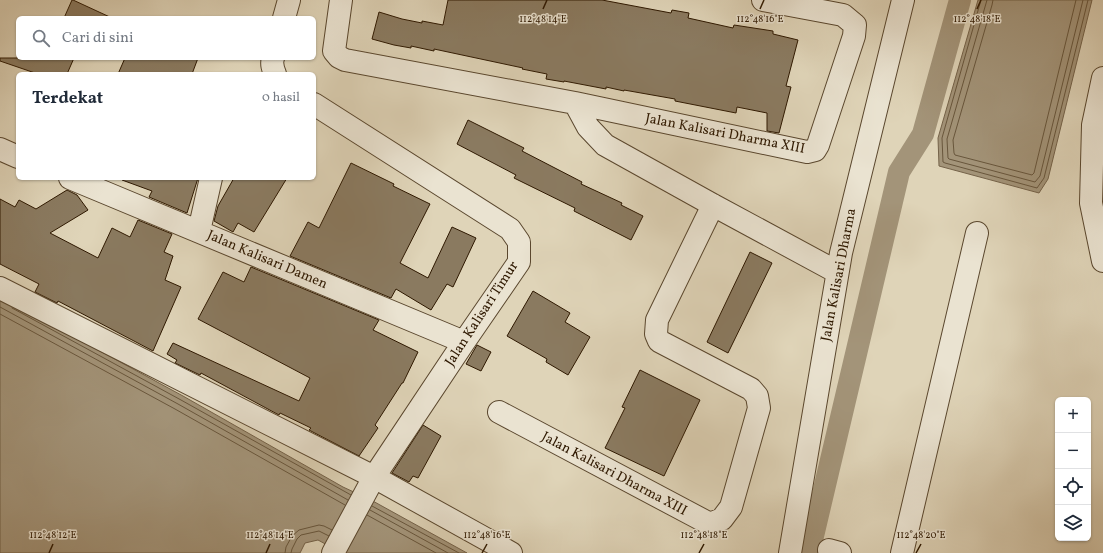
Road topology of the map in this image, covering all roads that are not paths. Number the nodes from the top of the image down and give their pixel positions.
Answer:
1 (289, 0) edge
2 (341, 0) edge
3 (763, 0) edge
4 (902, 0) edge
5 (285, 16) edge
6 (272, 60) edge
7 (274, 72) edge
8 (1103, 78) edge
9 (576, 103) junction
10 (316, 105) edge
11 (0, 149) edge
12 (16, 156) edge
13 (75, 180) edge
14 (211, 180) edge
15 (713, 205) junction
16 (199, 232) junction
17 (976, 233) dead end
18 (1103, 260) edge
19 (837, 272) junction
20 (0, 288) edge
21 (464, 342) junction
22 (499, 412) dead end
23 (370, 484) junction
24 (333, 553) edge
25 (511, 553) edge
26 (790, 553) edge
27 (902, 553) edge

1 - 5 street
2 - 9 street, Jalan Kalisari Dharma XIII
3 - 9 street, Jalan Kalisari Dharma XIII
4 - 19 street, Jalan Kalisari Dharma
6 - 7 street
8 - 18 street
9 - 15 street
10 - 21 street, Jalan Kalisari Timur
11 - 12 street
13 - 16 street, Jalan Kalisari Damen
14 - 16 street
15 - 19 street
15 - 22 street, Jalan Kalisari Dharma XIII
16 - 21 street, Jalan Kalisari Damen
17 - 27 street
19 - 26 street, Jalan Kalisari Dharma
20 - 23 street
21 - 23 street, Jalan Kalisari Timur
23 - 24 street, Jalan Kalisari Timur
23 - 25 street

